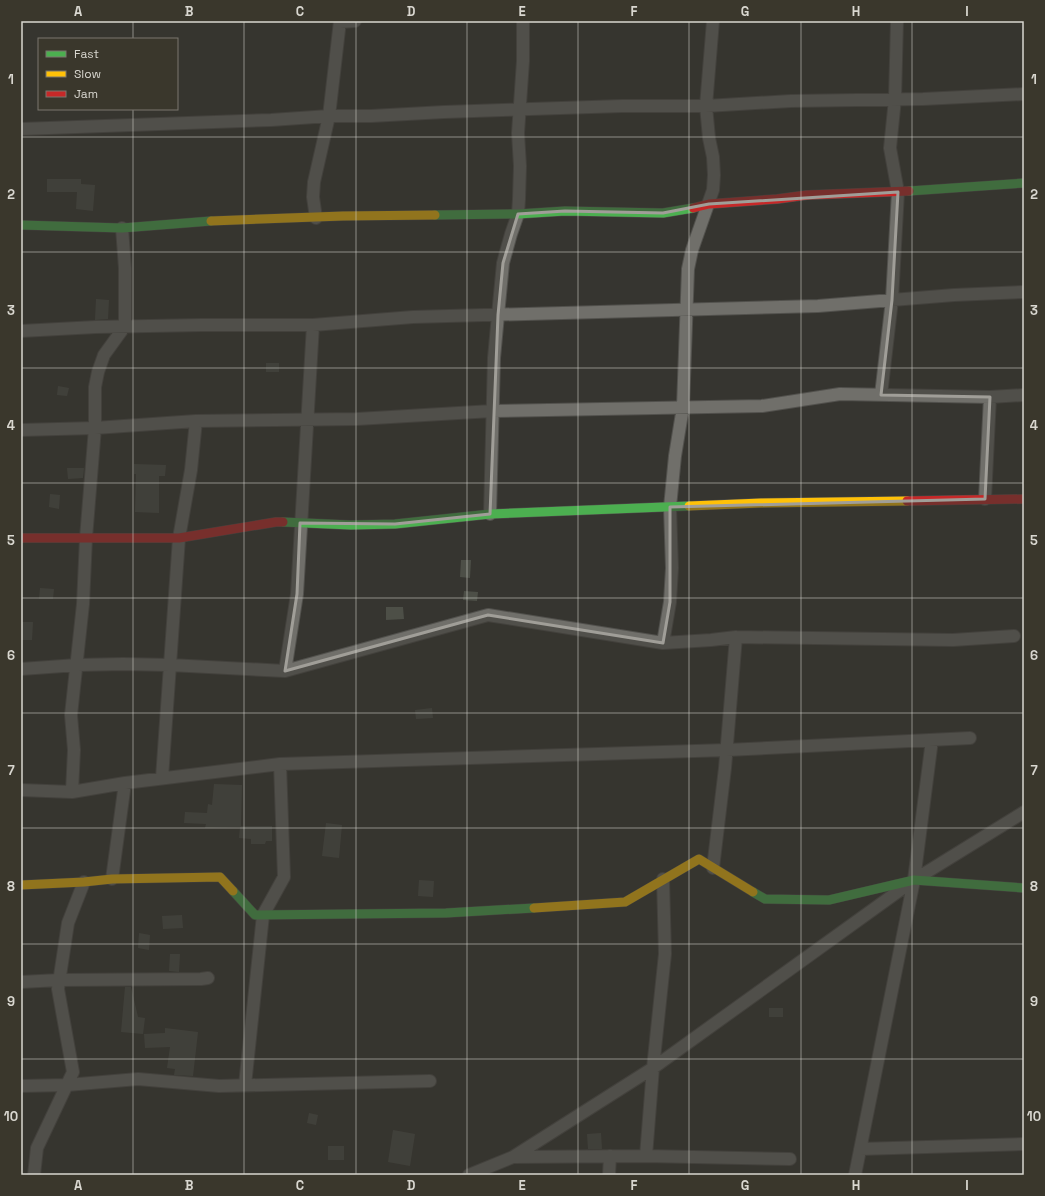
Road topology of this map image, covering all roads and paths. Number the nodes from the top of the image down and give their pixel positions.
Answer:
1 (355, 21) edge
2 (523, 21) edge
3 (713, 21) edge
4 (897, 21) edge
5 (340, 22) edge
6 (1024, 94) edge
7 (895, 99) junction
8 (706, 106) junction
9 (519, 110) junction
10 (328, 116) junction
11 (21, 129) edge
12 (1024, 183) edge
13 (898, 192) junction
14 (709, 204) junction
15 (518, 214) junction
16 (316, 218) junction
17 (21, 225) edge
18 (122, 228) junction
19 (1024, 292) edge
20 (892, 300) junction
21 (687, 309) junction
22 (498, 315) junction
23 (313, 325) junction
24 (125, 326) junction
25 (21, 332) edge
26 (881, 395) junction
27 (1024, 395) edge
28 (990, 397) junction
29 (683, 407) junction
30 (492, 411) junction
31 (307, 420) junction
32 (196, 422) junction
33 (95, 428) junction
34 (21, 430) edge
35 (985, 499) junction
36 (1024, 499) edge
37 (670, 507) junction
38 (490, 514) junction
39 (300, 523) junction
40 (21, 538) edge
41 (86, 538) junction
42 (179, 538) junction
43 (1014, 636) dead end
44 (736, 637) junction
45 (662, 642) junction
46 (77, 665) junction
47 (170, 665) junction
48 (21, 669) edge
49 (285, 671) junction
50 (970, 738) dead end
51 (932, 740) junction
52 (727, 750) junction
53 (280, 764) junction
54 (162, 778) junction
55 (125, 783) junction
56 (21, 790) edge
57 (72, 792) junction
58 (1024, 812) edge
59 (713, 868) junction
60 (112, 879) junction
61 (663, 879) junction
62 (914, 880) junction
63 (84, 882) junction
64 (21, 884) edge
65 (1024, 888) edge
66 (263, 915) junction
67 (208, 978) dead end
68 (59, 980) junction
69 (21, 982) edge
70 (653, 1068) junction
71 (430, 1081) dead end
72 (67, 1085) junction
73 (245, 1085) junction
74 (21, 1086) edge
75 (1024, 1144) edge
76 (860, 1149) junction
77 (610, 1156) junction
78 (646, 1156) junction
79 (513, 1157) junction
80 (790, 1159) dead end
81 (34, 1175) edge
82 (469, 1175) edge
83 (609, 1175) edge
84 (854, 1175) edge

1 - 5 street
2 - 9 street
3 - 8 street
4 - 7 street
5 - 10 street
6 - 7 street
7 - 8 street
7 - 13 street
8 - 9 street
8 - 14 street
9 - 10 street
9 - 15 street
10 - 11 street
10 - 16 street
12 - 13 street
13 - 14 street
13 - 20 street
14 - 15 street
14 - 21 street
15 - 16 street
15 - 22 street
16 - 18 street
17 - 18 street
18 - 24 street
19 - 20 street
20 - 21 street
20 - 26 street
21 - 22 street
21 - 29 street
22 - 23 street
22 - 30 street
23 - 24 street
23 - 31 street
24 - 25 street
24 - 33 street
26 - 28 street
26 - 29 street
27 - 28 street
28 - 35 street
29 - 30 street
29 - 37 street
30 - 31 street
30 - 38 street
31 - 32 street
31 - 39 street
32 - 33 street
32 - 42 street
33 - 34 street
33 - 41 street
35 - 36 street
35 - 37 street
37 - 38 street
37 - 45 street
38 - 39 street
39 - 42 street
39 - 49 street
40 - 41 street
41 - 42 street
41 - 46 street
42 - 47 street
43 - 44 street
44 - 45 street
44 - 52 street
45 - 49 street
46 - 47 street
46 - 48 street
46 - 57 street
47 - 49 street
47 - 54 street
50 - 51 street
51 - 52 street
51 - 62 street
52 - 53 street
52 - 59 street
53 - 54 street
53 - 66 street
54 - 55 street
55 - 57 street
55 - 60 street
56 - 57 street
58 - 62 street
59 - 61 street
59 - 62 street
60 - 63 street
60 - 66 street
61 - 66 street
61 - 70 street
62 - 65 street
62 - 70 street
62 - 76 street
63 - 64 street
63 - 68 street
66 - 73 street
67 - 68 street
68 - 69 street
68 - 72 street
70 - 78 street
70 - 79 street
71 - 73 street
72 - 73 street
72 - 74 street
72 - 81 street
75 - 76 street
76 - 84 street
77 - 78 street
77 - 79 street
77 - 83 street
78 - 80 street
79 - 82 street

